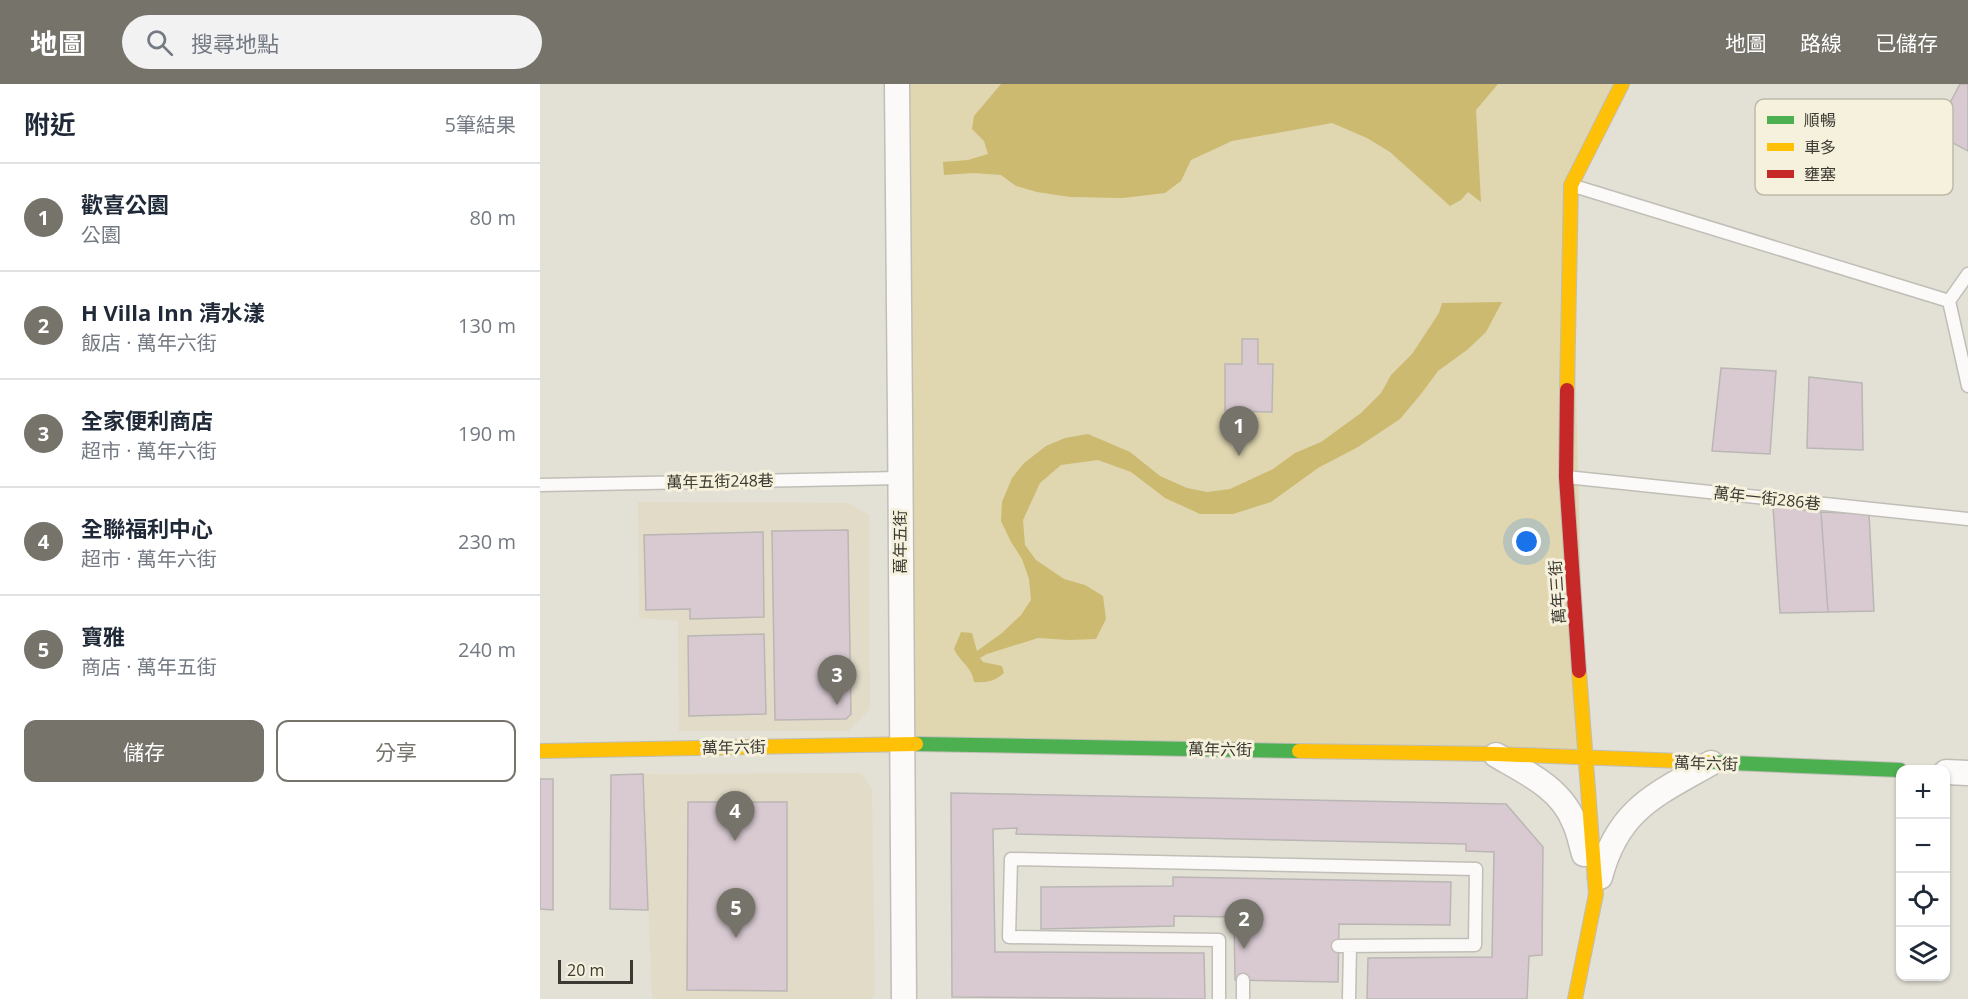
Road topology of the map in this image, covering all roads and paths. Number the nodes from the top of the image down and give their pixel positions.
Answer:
1 (897, 84) edge
2 (1622, 84) edge
3 (1571, 186) junction
4 (1968, 274) edge
5 (1949, 301) junction
6 (1968, 386) edge
7 (1566, 477) junction
8 (900, 478) junction
9 (540, 485) edge
10 (1968, 519) edge
11 (904, 744) junction
12 (540, 751) edge
13 (1495, 754) junction
14 (1585, 757) junction
15 (1711, 763) junction
16 (1896, 770) edge
17 (1950, 772) edge
18 (1968, 773) edge
19 (1596, 894) junction
20 (1244, 980) dead end
21 (904, 999) edge
22 (1219, 999) edge
23 (1243, 999) edge
24 (1349, 999) edge
25 (1575, 999) edge

1 - 8 street, 萬年五街
2 - 3 street, 萬年三街
3 - 5 lane
3 - 7 street, 萬年三街
4 - 5 lane
5 - 6 lane
7 - 10 lane, 萬年一街286巷
7 - 14 street, 萬年三街
8 - 9 lane, 萬年五街248巷
8 - 11 street, 萬年五街
11 - 12 street, 萬年六街
11 - 13 street, 萬年六街
11 - 21 street, 萬年五街
13 - 14 street, 萬年六街
13 - 19 street
14 - 15 street, 萬年六街
14 - 19 street, 萬年三街
15 - 16 street, 萬年六街
15 - 19 street
17 - 18 street
19 - 25 street, 萬年三街
20 - 23 lane
22 - 24 lane

